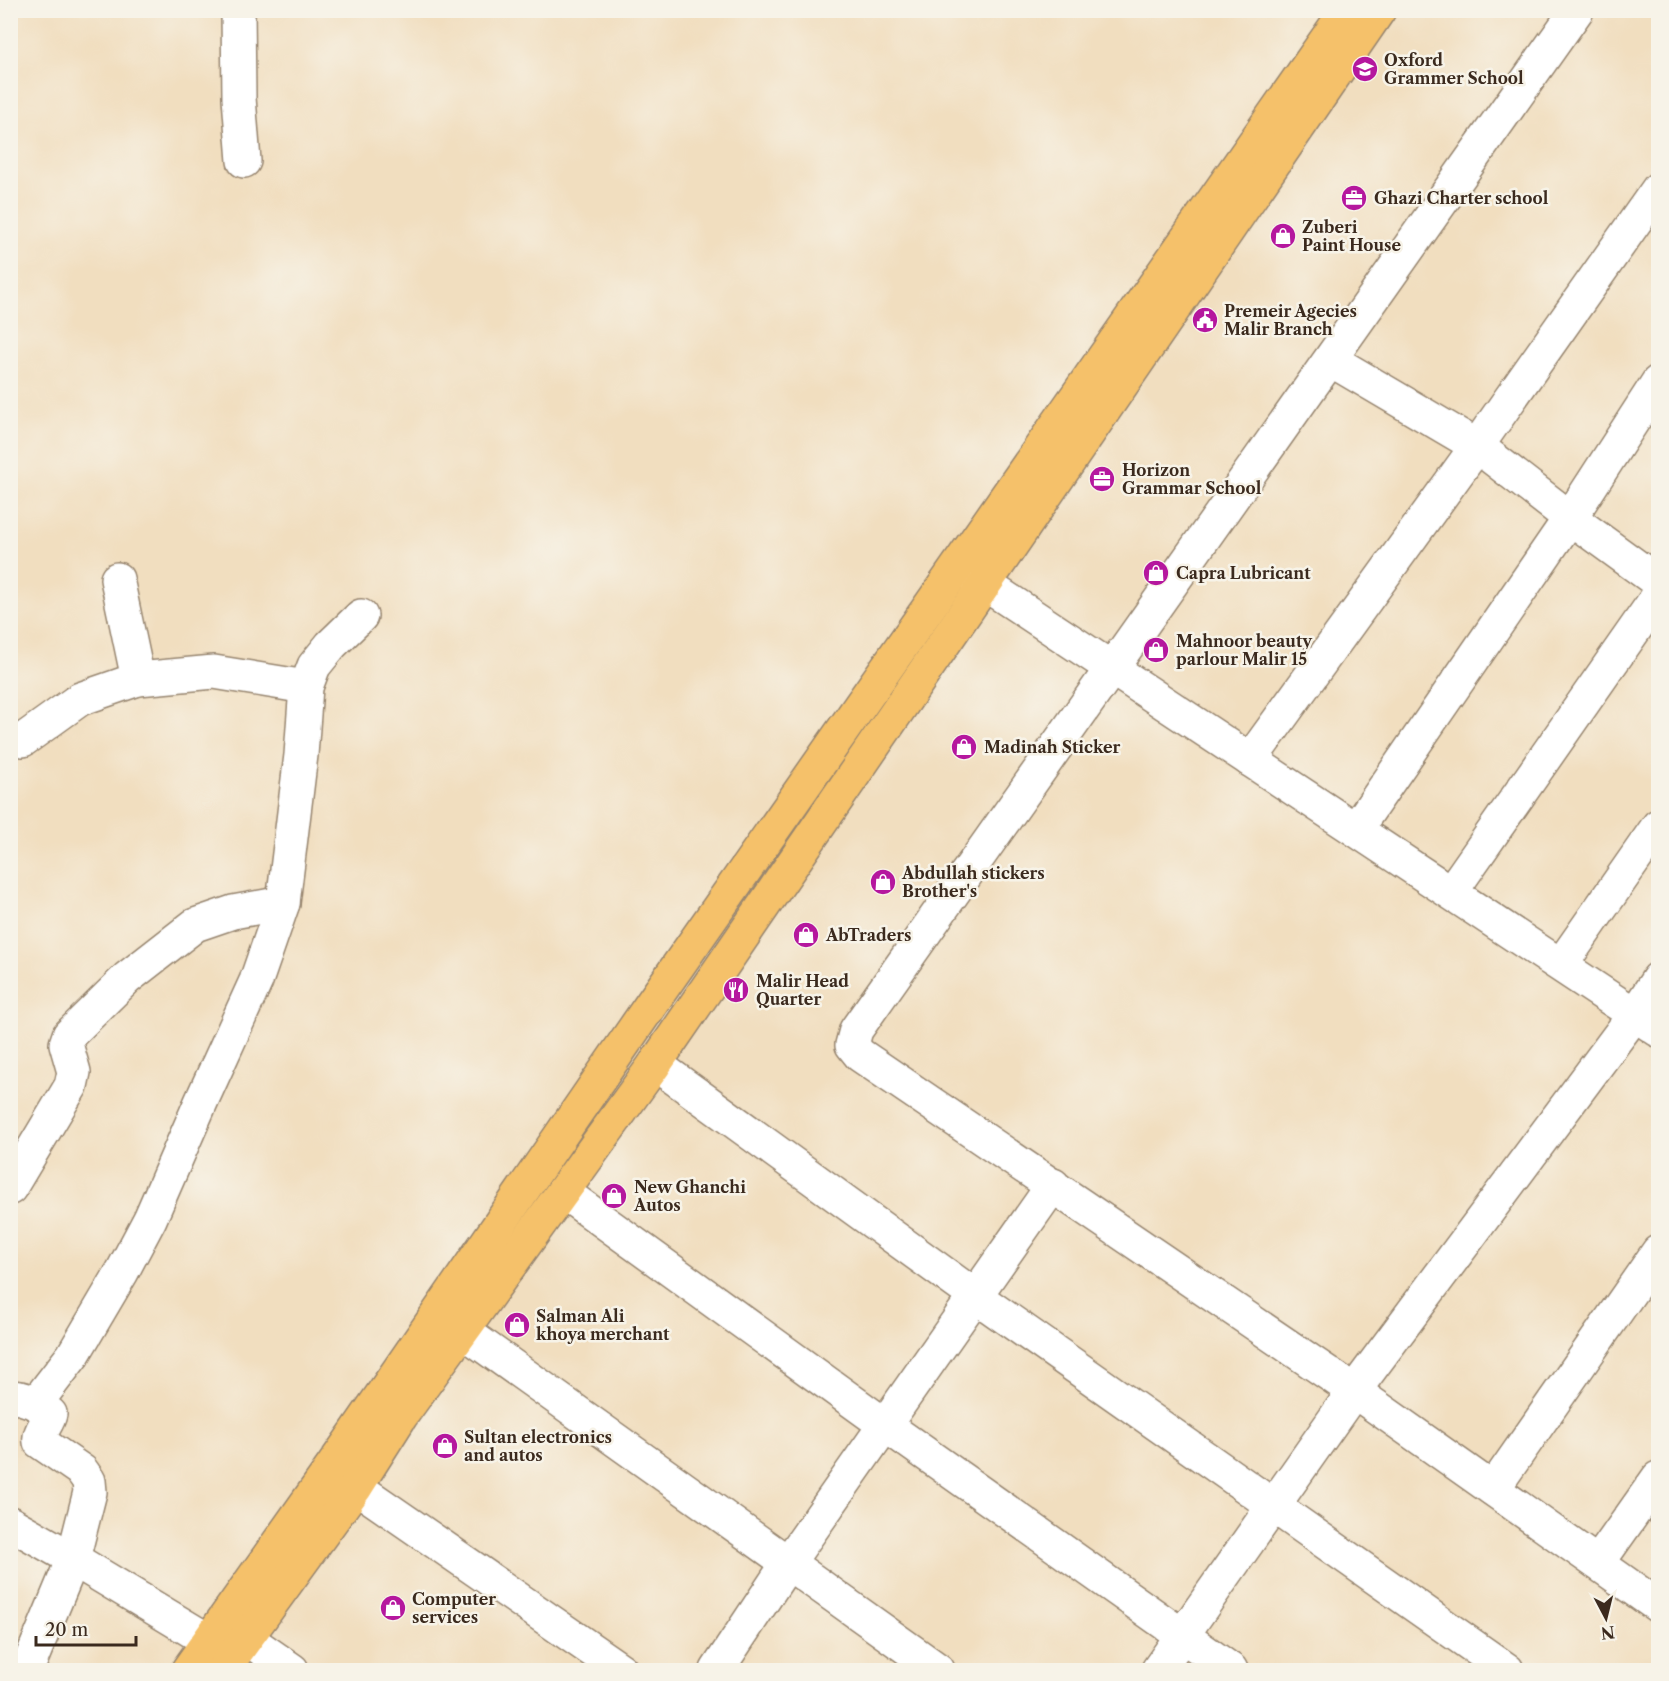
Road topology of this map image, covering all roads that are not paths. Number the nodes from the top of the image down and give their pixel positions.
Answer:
1 (238, 10) edge
2 (1347, 10) edge
3 (1379, 10) edge
4 (1577, 10) edge
5 (244, 161) dead end
6 (1659, 189) edge
7 (1331, 360) junction
8 (1659, 382) edge
9 (1477, 446) junction
10 (1570, 518) junction
11 (958, 566) junction
12 (117, 579) dead end
13 (1659, 582) edge
14 (985, 585) junction
15 (1659, 596) edge
16 (361, 616) dead end
17 (1113, 669) junction
18 (138, 679) junction
19 (306, 687) junction
20 (23, 740) dead end
21 (1250, 759) junction
22 (1659, 826) edge
23 (1356, 829) junction
24 (1451, 892) junction
25 (283, 903) junction
26 (1561, 965) junction
27 (1659, 979) edge
28 (1647, 1022) edge
29 (654, 1064) junction
30 (1053, 1185) junction
31 (10, 1188) edge
32 (562, 1192) junction
33 (1659, 1252) edge
34 (975, 1296) junction
35 (463, 1331) junction
36 (1354, 1391) junction
37 (23, 1400) edge
38 (885, 1425) junction
39 (344, 1477) junction
40 (1659, 1478) edge
41 (1493, 1489) junction
42 (1274, 1506) junction
43 (10, 1523) edge
44 (73, 1559) junction
45 (788, 1563) junction
46 (1598, 1563) junction
47 (1659, 1606) edge
48 (1183, 1636) junction
49 (246, 1638) junction
50 (209, 1641) junction
51 (26, 1671) edge
52 (188, 1671) edge
53 (223, 1671) edge
54 (292, 1671) edge
55 (621, 1671) edge
56 (717, 1671) edge
57 (938, 1671) edge
58 (1158, 1671) edge
59 (1231, 1671) edge
60 (1507, 1671) edge

1 - 5 street
2 - 11 main road
3 - 14 main road
4 - 7 street
6 - 9 street
7 - 9 street
7 - 17 street
8 - 10 street
9 - 10 street
9 - 21 street
10 - 13 street
10 - 23 street
11 - 14 street
11 - 39 main road
12 - 18 street
14 - 17 street
14 - 29 main road
15 - 24 street
16 - 19 street
17 - 21 street
17 - 30 street
18 - 19 street
18 - 20 street
19 - 25 street
21 - 23 street
22 - 26 street
23 - 24 street
24 - 26 street
25 - 31 street
25 - 37 street
26 - 28 street
27 - 28 street
28 - 36 street
29 - 32 main road
29 - 34 street
30 - 34 street
30 - 36 street
32 - 35 main road
32 - 38 street
33 - 41 street
34 - 38 street
34 - 42 street
35 - 39 main road
35 - 45 street
36 - 41 street
36 - 42 street
37 - 44 street
38 - 45 street
38 - 48 street
39 - 49 main road
39 - 50 main road
39 - 55 street
40 - 46 street
41 - 46 street
42 - 48 street
42 - 60 street
43 - 44 street
44 - 50 street
44 - 51 street
45 - 56 street
45 - 57 street
46 - 47 street
48 - 58 street
48 - 59 street
49 - 53 main road
49 - 54 street
50 - 52 main road

